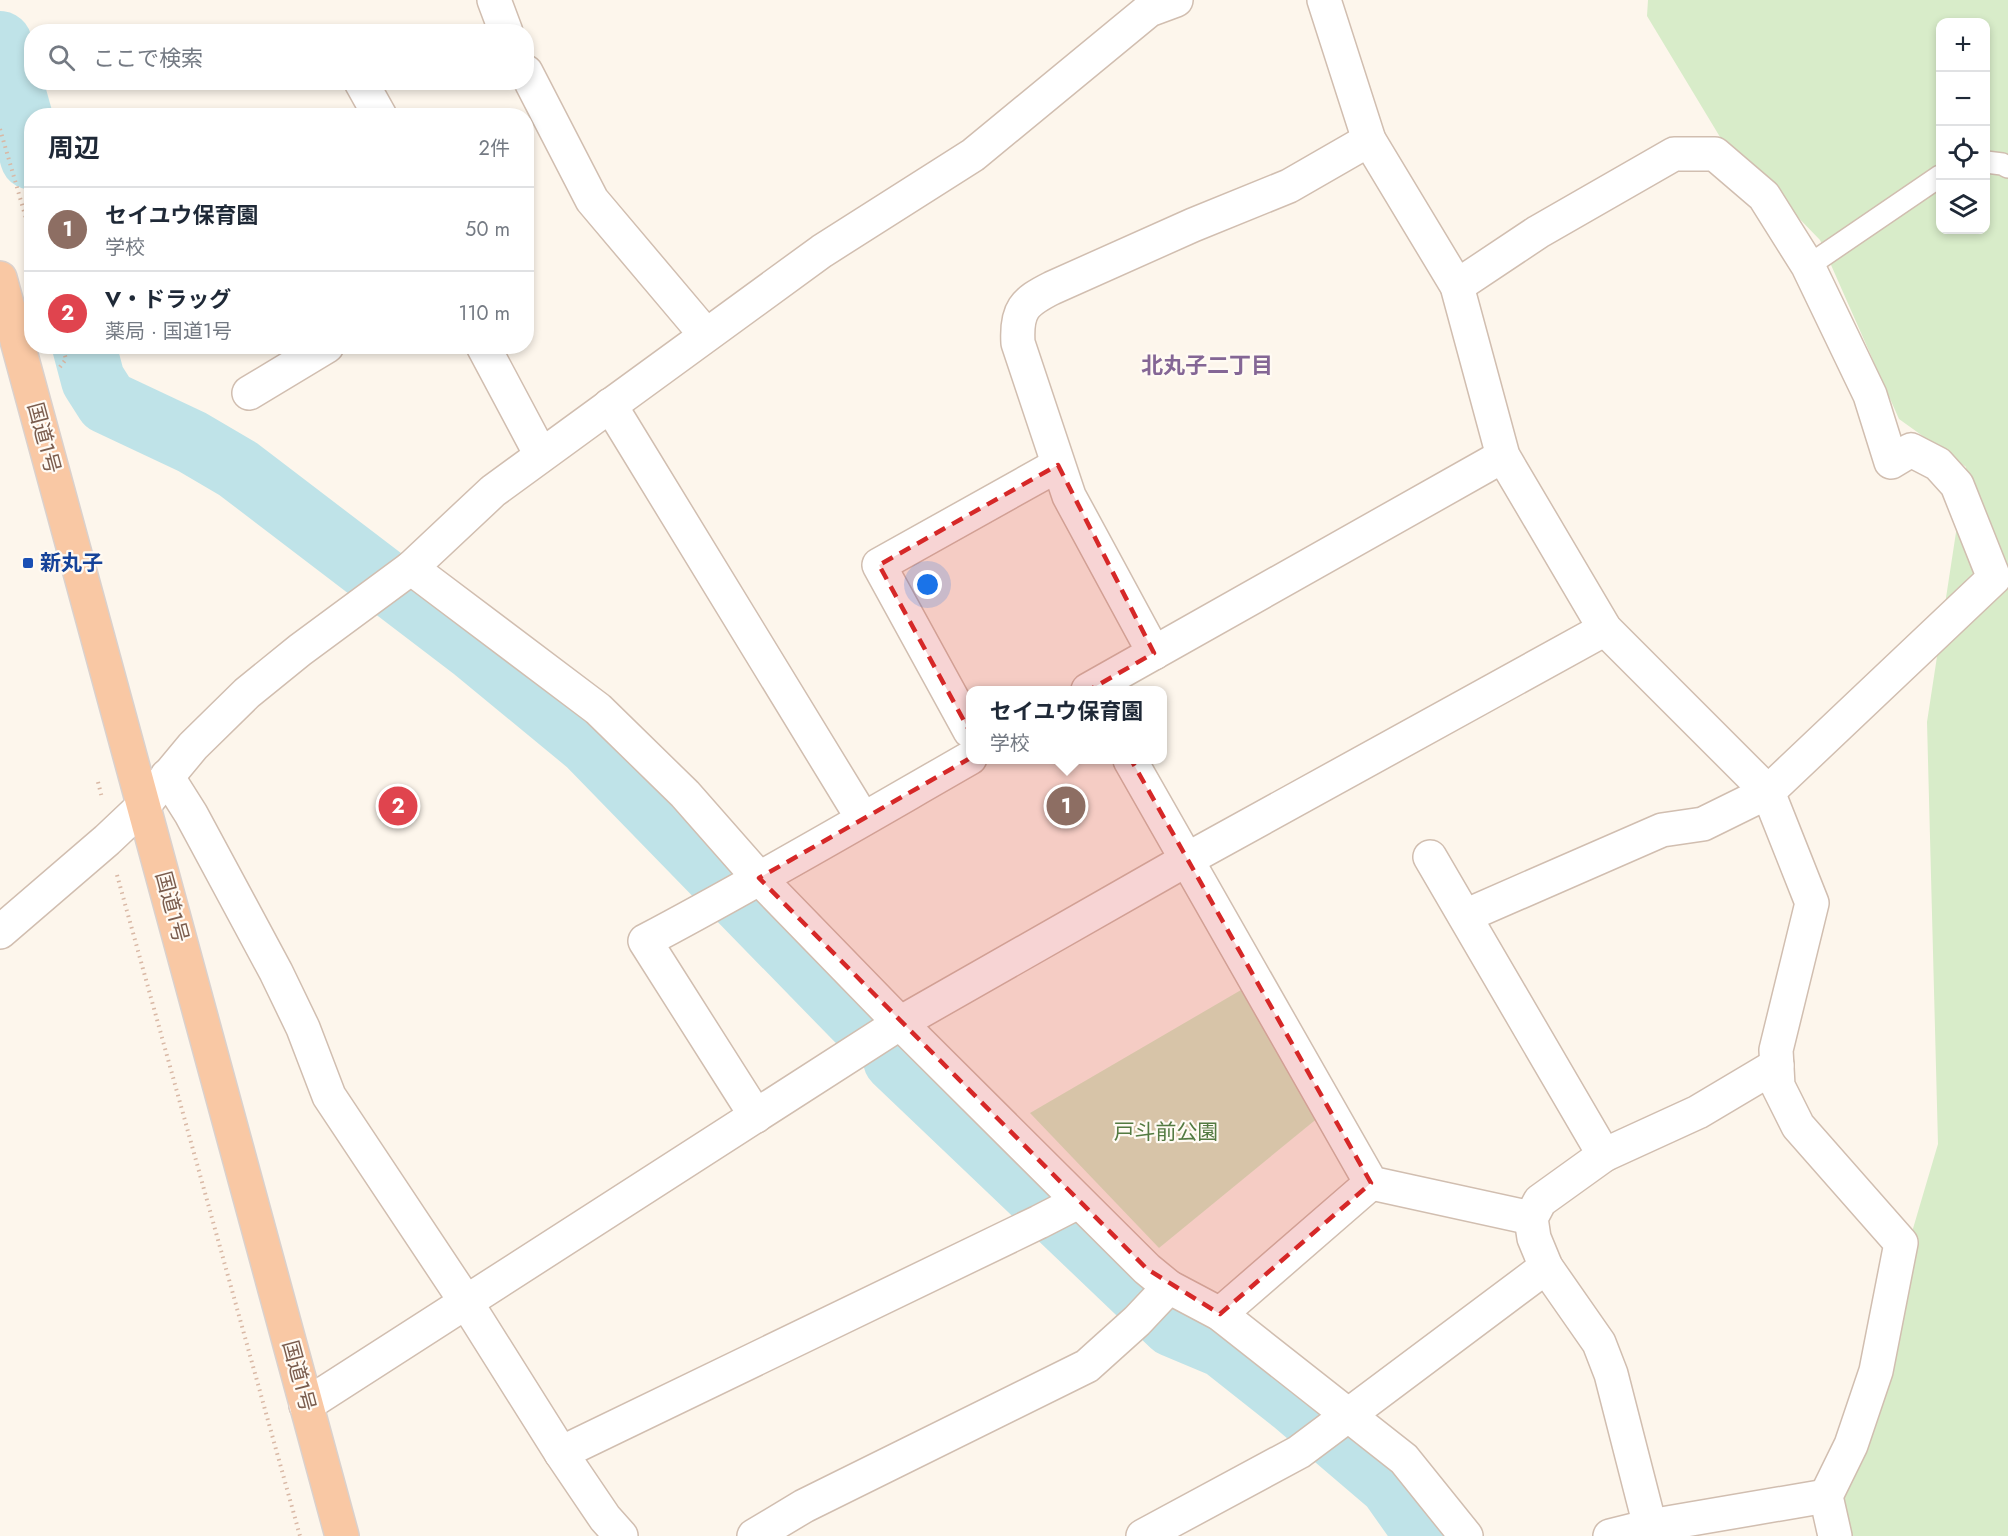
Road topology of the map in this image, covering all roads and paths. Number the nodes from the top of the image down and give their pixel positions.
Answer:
1 (494, 0) edge
2 (1324, 0) edge
3 (1156, 3) edge
4 (503, 24) edge
5 (534, 88) edge
6 (365, 90) edge
7 (376, 108) edge
8 (0, 129) edge
9 (1369, 140) junction
10 (1990, 162) edge
11 (2008, 167) edge
12 (1936, 179) edge
13 (24, 212) edge
14 (1808, 266) junction
15 (0, 278) edge
16 (1457, 286) junction
17 (706, 335) junction
18 (314, 354) edge
19 (487, 354) edge
20 (249, 393) dead end
21 (610, 405) junction
22 (542, 455) junction
23 (1503, 456) junction
24 (1058, 465) junction
25 (395, 580) junction
26 (1605, 629) junction
27 (1154, 653) junction
28 (1097, 686) edge
29 (966, 724) edge
30 (966, 760) edge
31 (1133, 764) edge
32 (96, 776) dead end
33 (167, 776) junction
34 (1768, 792) junction
35 (144, 805) junction
36 (863, 819) junction
37 (107, 840) junction
38 (1430, 857) dead end
39 (1186, 860) junction
40 (743, 888) junction
41 (1465, 916) junction
42 (0, 932) edge
43 (900, 1023) junction
44 (1777, 1065) junction
45 (756, 1116) junction
46 (1604, 1155) junction
47 (1371, 1183) junction
48 (1078, 1202) junction
49 (1531, 1218) junction
50 (1546, 1267) junction
51 (1170, 1287) junction
52 (466, 1302) junction
53 (1220, 1314) junction
54 (306, 1405) junction
55 (1348, 1415) junction
56 (561, 1453) junction
57 (1826, 1496) junction
58 (1650, 1526) junction
59 (300, 1536) edge
60 (342, 1536) edge
61 (621, 1536) edge
62 (754, 1536) edge
63 (1143, 1536) edge
64 (1466, 1536) edge
65 (1610, 1536) edge
66 (1835, 1536) edge

1 - 4 street
2 - 9 street
3 - 17 street
5 - 17 street
6 - 7 street
8 - 13 path
9 - 16 street
9 - 24 street
10 - 11 lane
12 - 14 lane
14 - 16 street
14 - 34 street
15 - 35 highway, 国道1号
16 - 23 street
17 - 21 street
18 - 20 street
19 - 22 street
21 - 22 street
21 - 36 street
22 - 25 street
23 - 26 street
23 - 27 street
24 - 27 street
24 - 29 street
25 - 33 street
25 - 40 street
26 - 34 street
26 - 39 street
27 - 28 street
30 - 36 street
31 - 39 street
32 - 37 path
33 - 35 street
33 - 52 street
34 - 41 street
34 - 44 street
35 - 37 street
35 - 54 highway, 国道1号
36 - 40 street
37 - 42 street
37 - 59 path
38 - 41 street
39 - 43 street
39 - 47 street
40 - 43 street
40 - 45 street
41 - 46 street
43 - 45 street
43 - 48 street
44 - 46 street
44 - 57 street
45 - 52 street
46 - 49 street
47 - 49 street
47 - 53 street
48 - 51 street
48 - 56 street
49 - 50 street
50 - 55 street
50 - 58 street
51 - 53 street
51 - 62 street
52 - 54 street
52 - 56 street
53 - 55 street
54 - 60 highway, 国道1号
55 - 63 street
55 - 64 street
56 - 61 street
57 - 58 street
57 - 66 street
58 - 65 street

